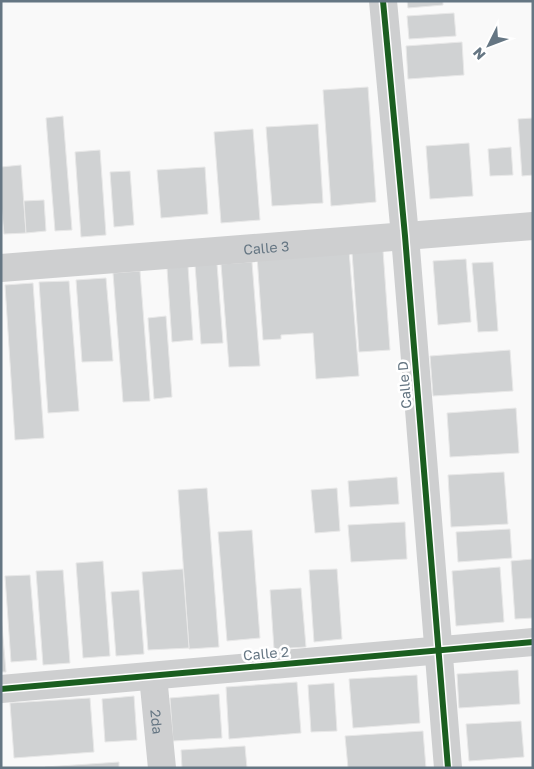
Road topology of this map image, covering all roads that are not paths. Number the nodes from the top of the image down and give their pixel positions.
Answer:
1 (383, 1) edge
2 (533, 226) edge
3 (405, 236) junction
4 (1, 268) edge
5 (533, 642) edge
6 (438, 651) junction
7 (154, 676) junction
8 (1, 689) edge
9 (162, 768) edge
10 (448, 768) edge

1 - 3 street, Calle D
2 - 3 street, Calle 3
3 - 4 street, Calle 3
3 - 6 street, Calle D
5 - 6 street, Calle 2
6 - 7 street, Calle 2
6 - 10 street, Calle D
7 - 8 street, Calle 2
7 - 9 street, 2da

